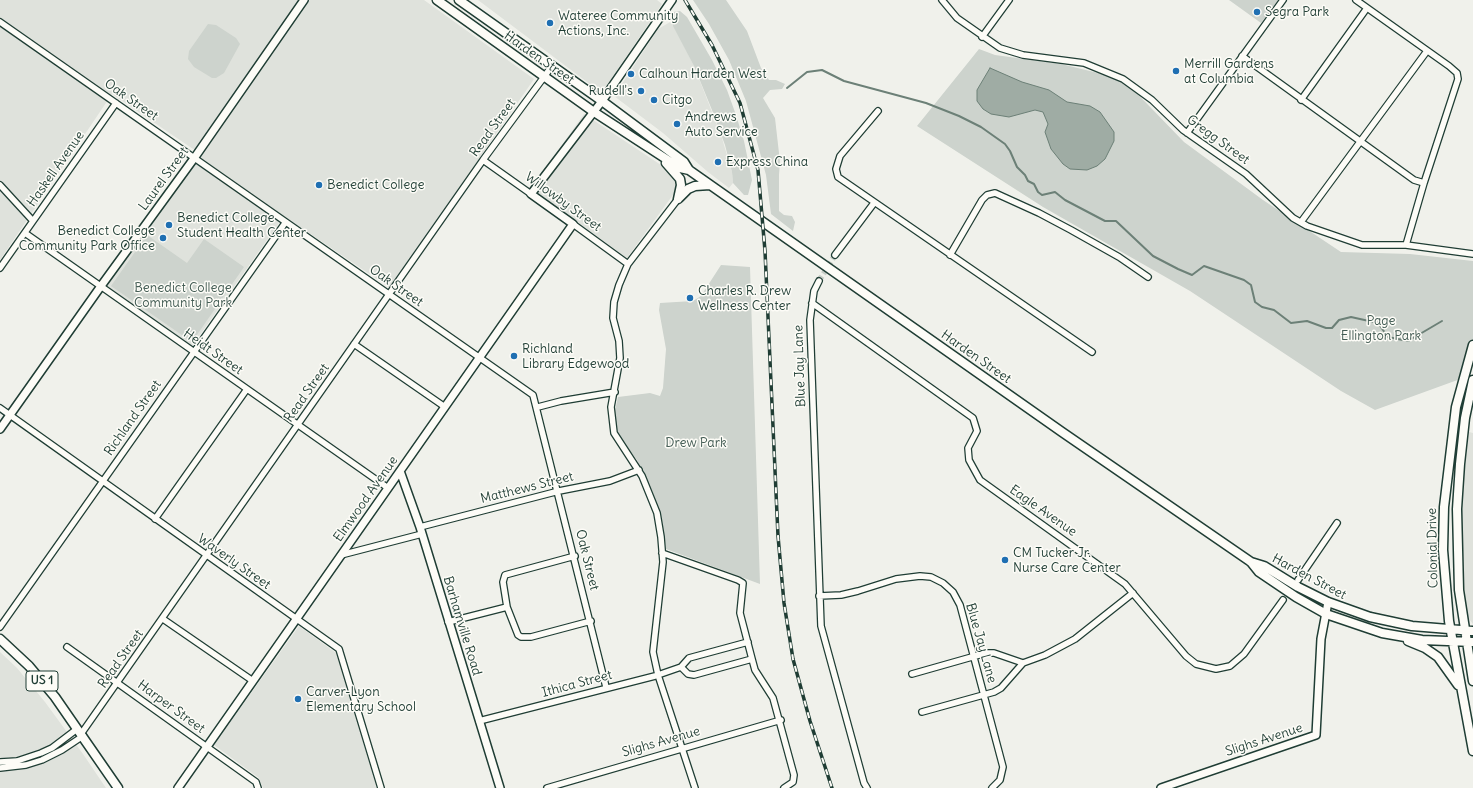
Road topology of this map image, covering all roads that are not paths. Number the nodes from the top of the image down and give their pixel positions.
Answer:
1 (304, 0) edge
2 (437, 0) edge
3 (459, 0) edge
4 (672, 0) edge
5 (942, 0) edge
6 (1009, 0) edge
7 (1283, 0) edge
8 (1356, 0) edge
9 (1367, 8) junction
10 (0, 22) edge
11 (982, 37) junction
12 (1427, 51) junction
13 (1242, 56) junction
14 (552, 66) junction
15 (544, 77) junction
16 (602, 100) junction
17 (1301, 100) junction
18 (116, 103) junction
19 (878, 111) dead end
20 (594, 112) junction
21 (1187, 133) junction
22 (1360, 142) junction
23 (654, 151) junction
24 (195, 157) junction
25 (483, 160) junction
26 (689, 170) junction
27 (1424, 183) junction
28 (0, 185) edge
29 (711, 185) junction
30 (531, 194) junction
31 (678, 199) junction
32 (874, 203) junction
33 (32, 221) junction
34 (1301, 222) junction
35 (285, 223) junction
36 (573, 224) junction
37 (25, 233) junction
38 (1406, 245) junction
39 (1473, 254) edge
40 (835, 255) tunnel mouth
41 (950, 255) junction
42 (628, 264) junction
43 (0, 268) edge
44 (1148, 276) dead end
45 (819, 281) tunnel mouth
46 (101, 286) junction
47 (389, 295) junction
48 (812, 303) junction
49 (354, 344) junction
50 (1473, 345) edge
51 (194, 352) junction
52 (1092, 352) dead end
53 (480, 357) junction
54 (1473, 380) edge
55 (247, 389) junction
56 (615, 392) junction
57 (445, 407) junction
58 (538, 407) junction
59 (0, 408) edge
60 (10, 415) junction
61 (298, 424) junction
62 (0, 429) edge
63 (639, 470) junction
64 (400, 471) junction
65 (102, 482) junction
66 (388, 488) junction
67 (559, 491) junction
68 (155, 519) junction
69 (1337, 523) dead end
70 (421, 530) junction
71 (662, 553) junction
72 (341, 555) junction
73 (206, 556) junction
74 (575, 556) junction
75 (1251, 562) junction
76 (1299, 579) dead end
77 (1133, 593) junction
78 (819, 596) junction
79 (1284, 600) dead end
80 (1328, 602) junction
81 (507, 607) junction
82 (1326, 614) junction
83 (163, 618) junction
84 (296, 619) junction
85 (591, 621) junction
86 (448, 622) junction
87 (0, 627) edge
88 (1451, 631) junction
89 (1469, 631) edge
90 (1400, 637) junction
91 (0, 639) edge
92 (748, 642) junction
93 (1453, 642) junction
94 (1470, 642) edge
95 (67, 648) dead end
96 (974, 656) junction
97 (752, 659) junction
98 (1023, 663) junction
99 (681, 667) junction
100 (912, 674) dead end
101 (658, 675) junction
102 (253, 681) junction
103 (1473, 681) edge
104 (118, 683) junction
105 (606, 687) junction
106 (1462, 691) junction
107 (984, 695) junction
108 (922, 712) dead end
109 (780, 720) junction
110 (479, 721) junction
111 (80, 733) junction
112 (207, 747) junction
113 (683, 748) junction
114 (1473, 751) edge
115 (0, 762) edge
116 (0, 768) edge
117 (181, 787) edge
118 (118, 788) edge
119 (258, 788) edge
120 (381, 788) edge
121 (500, 788) edge
122 (548, 788) edge
123 (695, 788) edge
124 (784, 788) edge
125 (867, 788) edge
126 (992, 788) edge
127 (1161, 788) edge

1 - 24 street, Laurel Street
2 - 15 main road, Harden Street
3 - 14 main road, Harden Street
4 - 16 street
5 - 11 street, Gregg Street
6 - 11 street
7 - 13 street
8 - 9 street
9 - 12 street
9 - 17 street
10 - 18 street, Oak Street
11 - 21 street, Gregg Street
12 - 22 street
12 - 27 street
13 - 17 street
13 - 21 street
14 - 15 street, Read Street
14 - 16 main road, Harden Street
15 - 20 main road, Harden Street
15 - 25 street, Read Street
16 - 20 street
16 - 26 main road, Harden Street
17 - 22 street
18 - 24 street, Oak Street
18 - 33 street, Haskell Avenue
19 - 32 street
20 - 23 main road, Harden Street
20 - 30 street
21 - 34 street, Gregg Street
22 - 27 street
22 - 34 street
23 - 26 main road, Harden Street
23 - 31 main road
24 - 35 street, Oak Street
24 - 46 street, Laurel Street
25 - 30 street, Willowby Street
25 - 47 street, Read Street
26 - 29 main road, Harden Street
27 - 38 street
28 - 33 street
29 - 31 main road
29 - 75 main road, Harden Street
30 - 36 street, Willowby Street
31 - 42 street
32 - 40 street
32 - 41 street
33 - 37 street, Haskell Avenue
34 - 38 street, Gregg Street
35 - 47 street, Oak Street
35 - 51 street, Richland Street
36 - 42 street, Willowby Street
36 - 53 street, Elmwood Avenue
37 - 43 street, Haskell Avenue
37 - 46 street, Heidt Street
38 - 39 street, Gregg Street
41 - 44 street
41 - 52 street
42 - 56 street
45 - 48 street, Blue Jay Lane
46 - 51 street, Heidt Street
46 - 60 street, Laurel Street
47 - 49 street, Read Street
47 - 53 street, Oak Street
48 - 77 street, Eagle Avenue
48 - 78 street, Blue Jay Lane
49 - 57 street
49 - 61 street, Read Street
50 - 88 main road, Colonial Drive
51 - 55 street, Heidt Street
51 - 65 street, Richland Street
53 - 57 street, Elmwood Avenue
53 - 58 street, Oak Street
54 - 89 main road, Colonial Drive
55 - 61 street, Heidt Street
55 - 68 street
56 - 58 street
56 - 63 street
57 - 64 street, Elmwood Avenue
58 - 67 street, Oak Street
59 - 60 street, Waverly Street
60 - 62 street, Laurel Street
60 - 65 street, Waverly Street
61 - 66 street, Heidt Street
61 - 73 street, Read Street
63 - 67 street, Matthews Street
63 - 71 street
64 - 66 street, Elmwood Avenue
64 - 70 street, Barhamville Road
65 - 68 street, Waverly Street
65 - 87 street, Richland Street
66 - 72 street, Elmwood Avenue
67 - 70 street, Matthews Street
67 - 74 street, Oak Street
68 - 73 street, Waverly Street
69 - 76 street
70 - 72 street, Matthews Street
70 - 86 street, Barhamville Road
71 - 92 street
71 - 101 street
72 - 84 street, Elmwood Avenue
73 - 83 street, Read Street
73 - 84 street, Waverly Street
74 - 81 street
74 - 85 street, Oak Street
75 - 80 main road, Harden Street
75 - 82 main road, Harden Street
77 - 79 street, Eagle Avenue
77 - 98 street
78 - 96 street, Blue Jay Lane
78 - 125 street, Blue Jay Lane
80 - 82 street, Slighs Avenue
80 - 88 main road, Harden Street
81 - 85 street
81 - 86 street
82 - 90 main road, Harden Street
82 - 127 street, Slighs Avenue
83 - 102 street
83 - 104 street, Read Street
84 - 102 street, Elmwood Avenue
84 - 120 street, Waverly Street
85 - 105 street, Oak Street
86 - 110 street, Barhamville Road
88 - 89 main road, Harden Street
88 - 93 main road, Colonial Drive
89 - 94 main road, Colonial Drive
90 - 93 main road, Harden Street
90 - 106 main road
91 - 111 main road, US 1
92 - 97 street
92 - 99 street, Ithica Street
93 - 94 main road, Harden Street
93 - 106 main road, Colonial Drive
94 - 103 main road, Colonial Drive
95 - 104 street, Harper Street
96 - 98 street
96 - 100 street
96 - 107 street, Blue Jay Lane
97 - 99 street
97 - 109 street
98 - 107 street
99 - 101 street, Ithica Street
101 - 105 street, Ithica Street
101 - 113 street
102 - 112 street, Elmwood Avenue
104 - 111 street, Read Street
104 - 112 street, Harper Street
105 - 110 street, Ithica Street
106 - 114 main road, Colonial Drive
107 - 108 street
107 - 126 street, Blue Jay Lane
109 - 113 street, Slighs Avenue
109 - 124 street
110 - 121 street, Barhamville Road
111 - 115 street
111 - 116 street, Read Street
111 - 118 main road, US 1
112 - 117 street, Elmwood Avenue
112 - 119 street, Harper Street
113 - 122 street, Slighs Avenue
113 - 123 street

